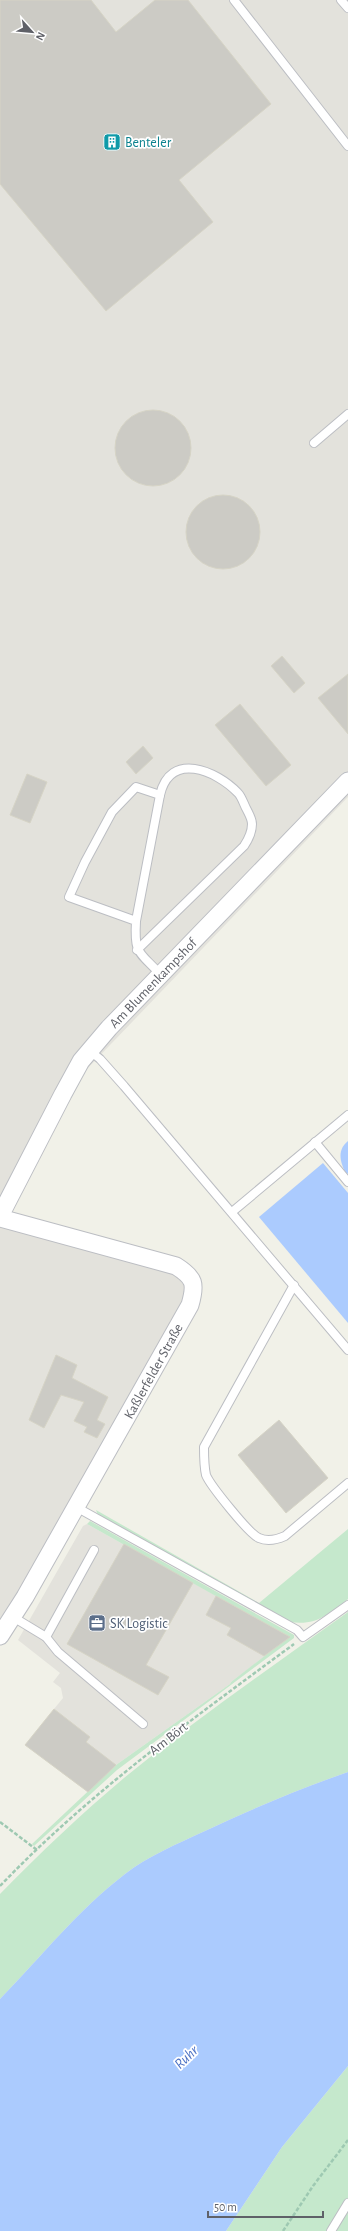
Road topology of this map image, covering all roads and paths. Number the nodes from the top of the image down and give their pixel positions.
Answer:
1 (234, 0) edge
2 (341, 0) edge
3 (348, 8) edge
4 (348, 146) edge
5 (348, 414) edge
6 (314, 443) dead end
7 (348, 781) edge
8 (160, 795) junction
9 (136, 921) junction
10 (137, 950) junction
11 (160, 974) junction
12 (90, 1051) junction
13 (348, 1115) edge
14 (315, 1142) junction
15 (348, 1182) edge
16 (232, 1212) junction
17 (0, 1217) edge
18 (294, 1286) junction
19 (348, 1350) edge
20 (348, 1483) edge
21 (76, 1508) junction
22 (94, 1550) dead end
23 (348, 1604) edge
24 (13, 1616) junction
25 (0, 1636) edge
26 (46, 1637) junction
27 (303, 1637) junction
28 (143, 1724) dead end
29 (0, 1822) edge
30 (36, 1850) junction
31 (0, 1886) edge
32 (348, 2140) edge
33 (348, 2204) edge
34 (283, 2231) edge
35 (330, 2231) edge

1 - 4 lane
2 - 3 lane
5 - 6 lane
7 - 11 street, Am Blumenkampshof
8 - 9 lane
8 - 9 lane
8 - 10 lane
9 - 10 lane
10 - 11 lane
11 - 12 street, Am Blumenkampshof
12 - 16 lane
12 - 17 street, Am Blumenkampshof
13 - 14 lane
14 - 15 lane
14 - 16 lane
16 - 18 lane
17 - 21 street, Kaßlerfelder Straße
18 - 19 lane
18 - 20 lane
21 - 24 street, Kaßlerfelder Straße
21 - 27 lane
22 - 26 lane
23 - 27 lane
24 - 25 street, Kaßlerfelder Straße
24 - 26 lane
26 - 28 lane
27 - 30 path, Am Bört
29 - 30 path
30 - 31 path, Am Bört
32 - 34 path
33 - 35 lane

